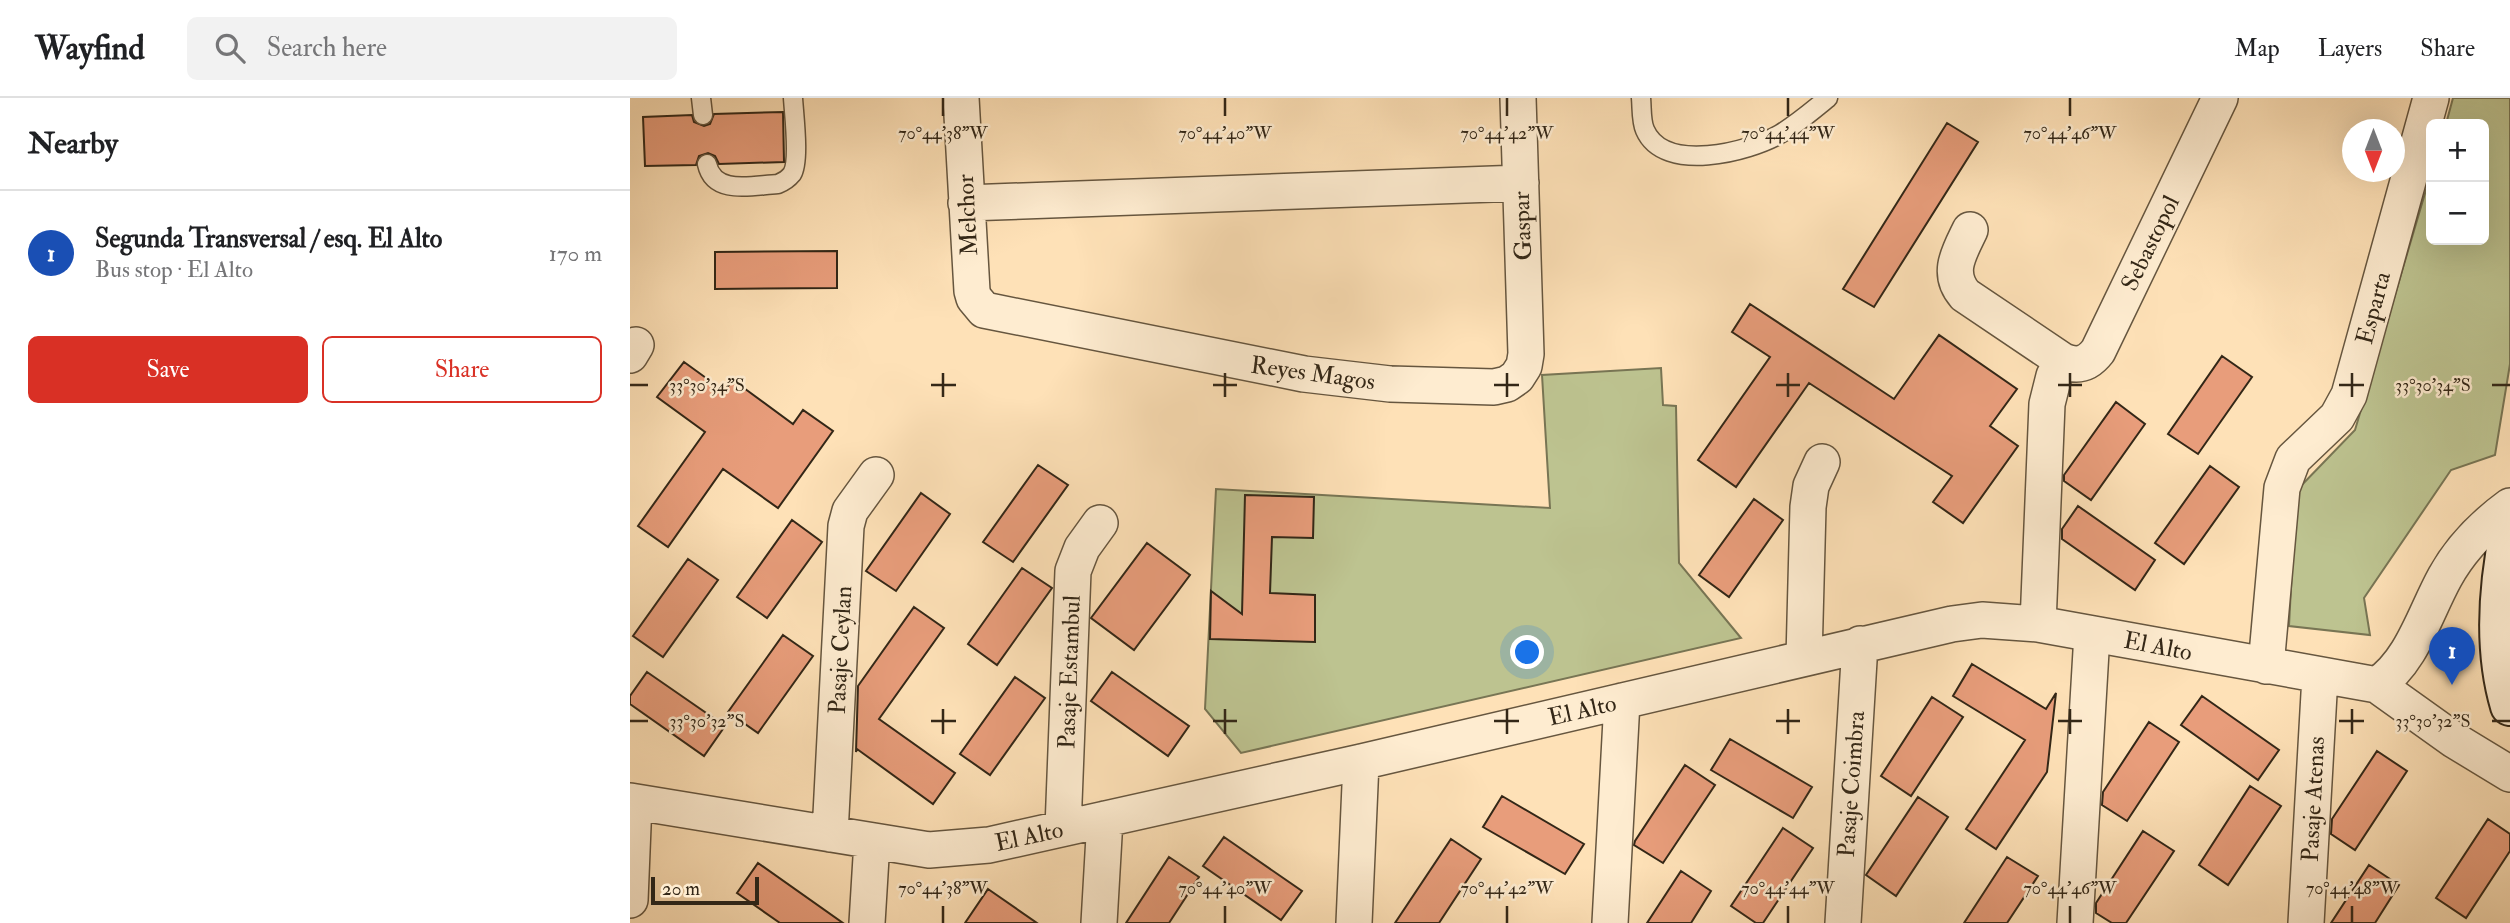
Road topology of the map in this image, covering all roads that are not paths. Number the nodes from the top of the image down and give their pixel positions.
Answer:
1 (793, 98) edge
2 (961, 98) edge
3 (1518, 98) edge
4 (1641, 98) edge
5 (1828, 98) edge
6 (2220, 98) edge
7 (2431, 98) edge
8 (707, 164) dead end
9 (1521, 183) junction
10 (966, 203) junction
11 (1970, 230) dead end
12 (972, 291) joint
13 (1526, 354) joint
14 (2063, 361) junction
15 (1822, 462) dead end
16 (876, 475) dead end
17 (2510, 506) edge
18 (1100, 523) dead end
19 (2510, 528) edge
20 (2038, 624) junction
21 (2092, 634) junction
22 (1860, 644) junction
23 (1804, 658) junction
24 (2266, 666) junction
25 (2320, 676) junction
26 (2377, 685) junction
27 (1622, 701) junction
28 (2510, 706) edge
29 (1361, 762) junction
30 (2510, 774) edge
31 (632, 801) edge
32 (1105, 819) junction
33 (1063, 828) junction
34 (830, 834) junction
35 (872, 841) junction
36 (630, 900) edge
37 (867, 923) edge
38 (1099, 923) edge
39 (1354, 923) edge
40 (1610, 923) edge
41 (1843, 923) edge
42 (2075, 923) edge
43 (2306, 923) edge

1 - 8 lane
2 - 10 street, Melchor
3 - 9 street, Gaspar
4 - 5 lane
6 - 14 street, Sebastopol
7 - 24 street, Esparta
9 - 10 street
9 - 13 street, Gaspar
10 - 12 street, Melchor
11 - 14 street
12 - 13 street, Reyes Magos
14 - 20 street
15 - 23 street
16 - 34 street, Pasaje Ceylan
17 - 26 street
18 - 33 street, Pasaje Estambul
19 - 28 main road
20 - 21 street, El Alto
20 - 22 street, El Alto
21 - 24 street, El Alto
21 - 42 street
22 - 23 street, El Alto
22 - 41 street, Pasaje Coimbra
23 - 27 street, El Alto
24 - 25 street, El Alto
25 - 26 street, El Alto
25 - 43 street, Pasaje Atenas
26 - 30 street, El Alto
27 - 29 street, El Alto
27 - 40 street
29 - 32 street, El Alto
29 - 39 street
31 - 34 street, El Alto
31 - 36 street
32 - 33 street, El Alto
32 - 38 street
33 - 35 street, El Alto
34 - 35 street, El Alto
35 - 37 street

